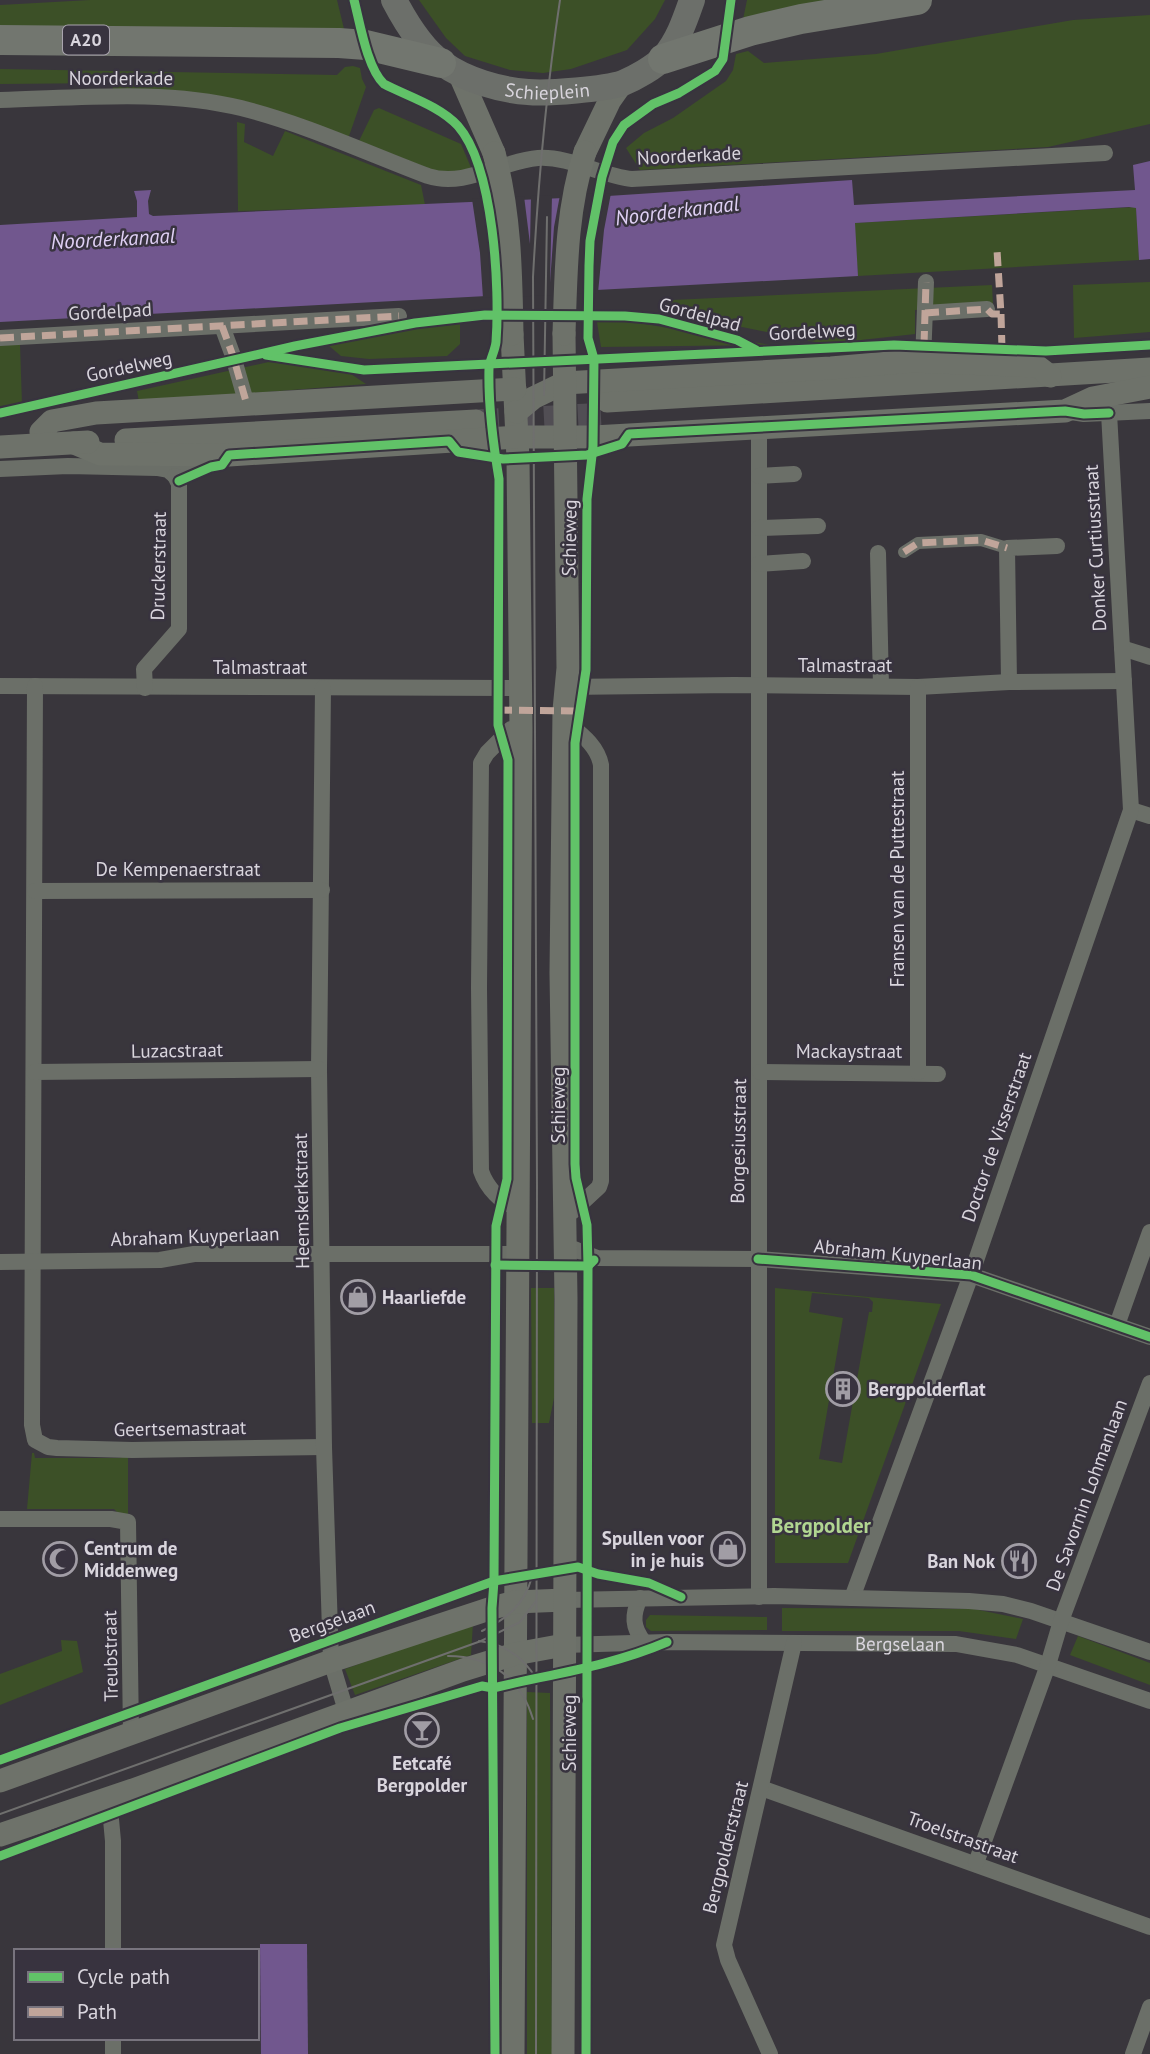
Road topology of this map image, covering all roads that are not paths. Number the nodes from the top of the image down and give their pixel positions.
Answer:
1 (692, 0) edge
2 (917, 0) edge
3 (395, 2) edge
4 (0, 40) edge
5 (663, 59) junction
6 (450, 68) junction
7 (622, 83) junction
8 (0, 100) edge
9 (1105, 153) dead end
10 (926, 282) dead end
11 (987, 309) dead end
12 (925, 313) junction
13 (399, 316) dead end
14 (222, 326) junction
15 (0, 338) edge
16 (923, 361) junction
17 (1150, 369) edge
18 (1050, 376) junction
19 (564, 383) junction
20 (1150, 386) edge
21 (515, 400) junction
22 (247, 405) junction
23 (1065, 411) junction
24 (1150, 411) edge
25 (1109, 413) junction
26 (759, 427) junction
27 (41, 432) junction
28 (0, 435) edge
29 (517, 437) junction
30 (565, 438) junction
31 (74, 443) junction
32 (0, 447) edge
33 (198, 455) junction
34 (0, 469) edge
35 (794, 474) dead end
36 (175, 476) junction
37 (759, 476) junction
38 (818, 526) dead end
39 (759, 528) junction
40 (1057, 545) dead end
41 (1007, 548) junction
42 (904, 552) dead end
43 (878, 553) dead end
44 (803, 561) dead end
45 (759, 564) junction
46 (1122, 648) junction
47 (1150, 657) edge
48 (1124, 681) junction
49 (1009, 682) junction
50 (759, 685) junction
51 (35, 686) junction
52 (881, 686) junction
53 (0, 687) edge
54 (575, 687) junction
55 (919, 687) junction
56 (145, 688) junction
57 (323, 688) junction
58 (520, 688) junction
59 (563, 726) junction
60 (511, 734) junction
61 (1131, 810) junction
62 (1150, 816) edge
63 (323, 890) junction
64 (35, 891) junction
65 (319, 1069) junction
66 (34, 1072) junction
67 (760, 1072) junction
68 (918, 1072) junction
69 (938, 1074) dead end
70 (519, 1207) junction
71 (564, 1212) junction
72 (1150, 1231) edge
73 (565, 1249) junction
74 (323, 1253) junction
75 (506, 1254) junction
76 (758, 1259) junction
77 (0, 1262) edge
78 (34, 1262) junction
79 (971, 1275) junction
80 (1117, 1325) junction
81 (1150, 1337) edge
82 (1150, 1383) edge
83 (324, 1447) junction
84 (0, 1519) edge
85 (759, 1597) junction
86 (640, 1598) junction
87 (852, 1598) junction
88 (565, 1600) junction
89 (515, 1602) junction
90 (1061, 1621) junction
91 (643, 1642) junction
92 (794, 1643) junction
93 (564, 1645) junction
94 (1150, 1651) edge
95 (515, 1654) junction
96 (331, 1661) junction
97 (1048, 1665) junction
98 (1150, 1701) edge
99 (346, 1712) junction
100 (131, 1734) junction
101 (0, 1781) edge
102 (761, 1788) junction
103 (109, 1798) junction
104 (0, 1835) edge
105 (976, 1863) junction
106 (1150, 1927) edge
107 (113, 1949) edge
108 (1150, 2007) edge
109 (513, 2054) edge
110 (563, 2054) edge
111 (770, 2054) edge
112 (1133, 2054) edge

1 - 5 main road, Schieplein
2 - 5 highway
3 - 6 main road, Schieplein
4 - 6 highway, A20
5 - 7 main road, Schieplein
6 - 7 main road, Schieplein
6 - 21 main road, Schieweg, bridge
7 - 19 main road, Schieweg, bridge
8 - 9 street, Noorderkade
10 - 12 street
11 - 12 street
12 - 16 street
13 - 14 street, Gordelpad
14 - 15 street, Gordelpad
14 - 22 street
16 - 18 main road, Gordelweg
16 - 19 main road, Gordelweg
17 - 18 main road, Gordelweg
18 - 20 main road, Gordelweg
19 - 21 main road, Gordelweg
19 - 30 main road, Schieweg
20 - 23 main road, Gordelweg
21 - 22 main road, Gordelweg
21 - 29 main road, Schieweg
22 - 27 main road, Gordelweg
23 - 25 street, Gordelweg
23 - 26 main road, Gordelweg
24 - 25 street, Gordelweg
25 - 46 street, Donker Curtiusstraat
26 - 30 main road, Gordelweg
26 - 37 street, Borgesiusstraat
27 - 28 main road, Gordelweg
27 - 31 main road, Gordelweg
29 - 30 main road, Gordelweg
29 - 33 main road, Gordelweg
29 - 58 main road, Schieweg
30 - 54 main road, Schieweg
31 - 32 main road, Gordelweg
31 - 33 main road, Gordelweg
33 - 36 street
34 - 36 street
35 - 37 street
36 - 56 street, Druckerstraat
37 - 39 street, Borgesiusstraat
38 - 39 street
39 - 45 street, Borgesiusstraat
40 - 41 street
41 - 42 street
41 - 49 street
43 - 52 street
44 - 45 street
45 - 50 street, Borgesiusstraat
46 - 47 street
46 - 48 street, Donker Curtiusstraat
48 - 49 street, Talmastraat
48 - 61 street, Doctor de Visserstraat
49 - 55 street, Talmastraat
50 - 52 street, Talmastraat
50 - 54 street, Talmastraat
50 - 67 street, Borgesiusstraat
51 - 53 street, Talmastraat
51 - 56 street, Talmastraat
51 - 64 street
52 - 55 street, Talmastraat
54 - 59 main road, Schieweg
55 - 68 street, Fransen van de Puttestraat
56 - 57 street, Talmastraat
57 - 58 street, Talmastraat
57 - 63 street, Heemskerkstraat
58 - 60 main road, Schieweg
59 - 71 main road, Schieweg
59 - 71 street
60 - 70 main road, Schieweg
60 - 70 street
61 - 62 street
61 - 79 street, Doctor de Visserstraat
63 - 64 street, De Kempenaerstraat
63 - 65 street, Heemskerkstraat
64 - 66 street
65 - 66 street, Luzacstraat
65 - 74 street, Heemskerkstraat
66 - 78 street
67 - 68 street, Mackaystraat
67 - 76 street, Borgesiusstraat
68 - 69 street, Mackaystraat
70 - 75 main road, Schieweg
71 - 73 main road, Schieweg
72 - 80 street
73 - 76 street, Abraham Kuyperlaan
73 - 88 main road, Schieweg
74 - 75 street, Abraham Kuyperlaan
74 - 78 street, Abraham Kuyperlaan
74 - 83 street, Heemskerkstraat
75 - 89 main road, Schieweg
76 - 79 street, Abraham Kuyperlaan
76 - 85 street, Borgesiusstraat
77 - 78 street, Abraham Kuyperlaan
78 - 83 street, Geertsemastraat
79 - 80 street, Abraham Kuyperlaan
79 - 87 street, Doctor de Visserstraat
80 - 81 street, Abraham Kuyperlaan
82 - 90 street, De Savornin Lohmanlaan
83 - 96 street, Heemskerkstraat
84 - 100 street, Treubstraat
85 - 86 street, Bergselaan
85 - 87 street, Bergselaan
86 - 88 street, Bergselaan
86 - 91 street
87 - 90 street, Bergselaan
88 - 89 main road, Bergselaan
88 - 93 main road, Schieweg
89 - 95 main road, Schieweg
89 - 96 main road, Bergselaan
90 - 94 street, Bergselaan
90 - 97 street
91 - 92 street, Bergselaan
91 - 93 street, Bergselaan
92 - 97 street, Bergselaan
92 - 102 street, Bergpolderstraat
93 - 95 main road, Bergselaan
93 - 110 main road, Schieweg
95 - 99 main road, Bergselaan
95 - 109 main road, Schieweg
96 - 99 street, Heemskerkstraat
96 - 100 main road, Bergselaan
97 - 98 street, Bergselaan
97 - 105 street
99 - 103 main road, Bergselaan
100 - 101 main road, Bergselaan
102 - 105 street, Troelstrastraat
102 - 111 street, Bergpolderstraat
103 - 104 main road, Bergselaan
103 - 107 street
105 - 106 street, Troelstrastraat
108 - 112 street

